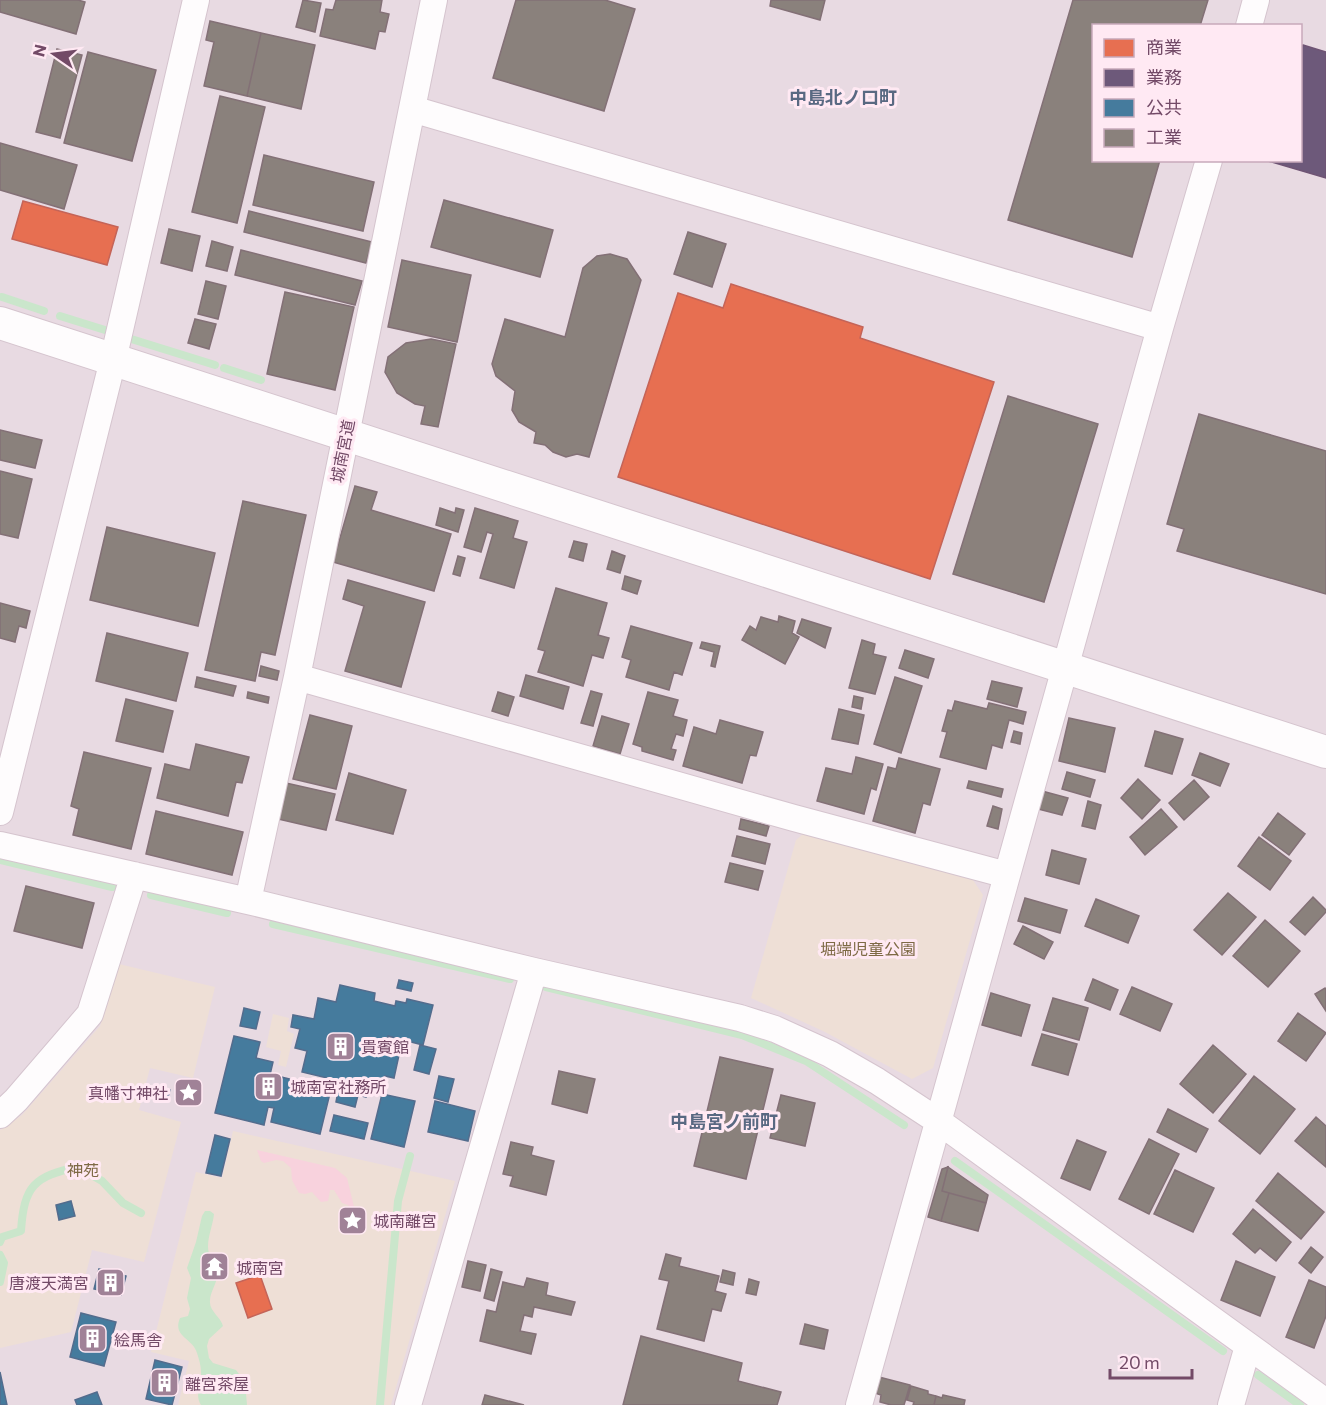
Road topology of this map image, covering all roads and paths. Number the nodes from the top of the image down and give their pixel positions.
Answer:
1 (196, 0) edge
2 (434, 0) edge
3 (1256, 0) edge
4 (1250, 24) edge
5 (412, 109) junction
6 (1208, 162) edge
7 (0, 323) edge
8 (1160, 328) junction
9 (112, 360) junction
10 (345, 436) junction
11 (1065, 668) junction
12 (297, 677) junction
13 (1326, 752) edge
14 (0, 812) edge
15 (0, 845) edge
16 (1007, 875) junction
17 (134, 876) junction
18 (248, 901) junction
19 (534, 971) junction
20 (0, 1115) edge
21 (938, 1120) junction
22 (1248, 1346) junction
23 (1326, 1402) edge
24 (408, 1405) edge
25 (859, 1405) edge
26 (1231, 1405) edge

1 - 9 street
2 - 5 street, 城南宮道
3 - 4 street
5 - 8 street
5 - 10 street, 城南宮道
6 - 8 street
7 - 9 street
8 - 11 street
9 - 10 street
9 - 14 street
10 - 11 street
10 - 12 street, 城南宮道
11 - 13 street
11 - 16 street
12 - 16 street
12 - 18 street, 城南宮道
15 - 17 street
16 - 21 street
17 - 18 street
17 - 20 street
18 - 19 street
19 - 21 street
19 - 24 street
21 - 22 street
21 - 25 street
22 - 23 street
22 - 26 street

